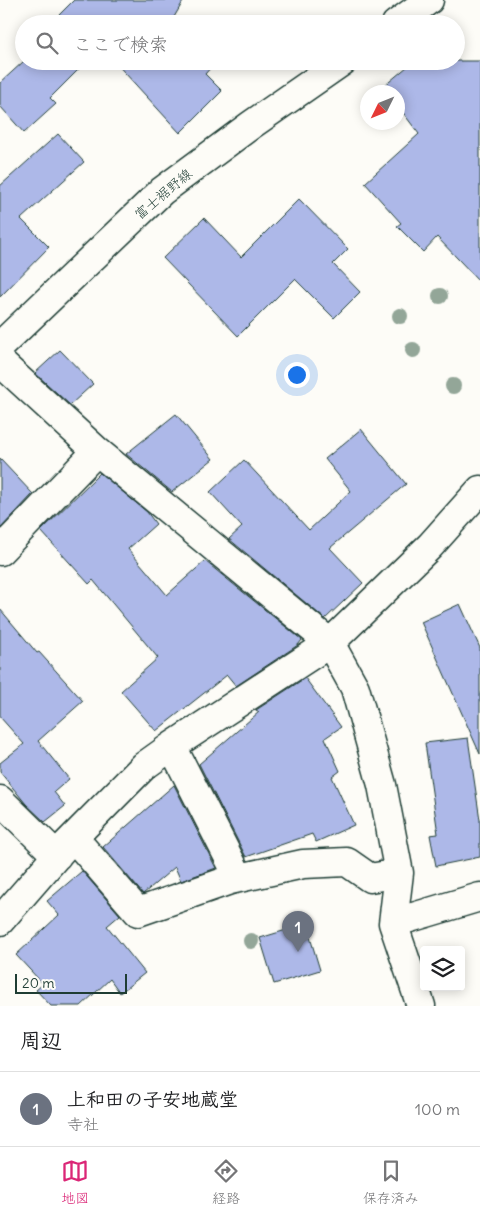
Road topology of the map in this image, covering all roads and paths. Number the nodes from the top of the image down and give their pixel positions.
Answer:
1 (429, 0) edge
2 (408, 15) edge
3 (330, 70) edge
4 (0, 346) edge
5 (0, 362) edge
6 (97, 451) junction
7 (480, 490) edge
8 (0, 551) edge
9 (330, 644) junction
10 (172, 746) junction
11 (0, 800) edge
12 (65, 847) junction
13 (399, 873) junction
14 (239, 878) junction
15 (480, 897) edge
16 (0, 921) edge
17 (393, 923) junction
18 (421, 1006) edge

1 - 2 street
3 - 4 street, 富士裾野線
5 - 6 street
6 - 8 street
6 - 9 street
7 - 9 street
9 - 10 street
9 - 13 street
10 - 12 street
10 - 14 street
11 - 12 street
12 - 14 street
12 - 16 street
13 - 14 street
13 - 17 street
15 - 17 street
17 - 18 street

